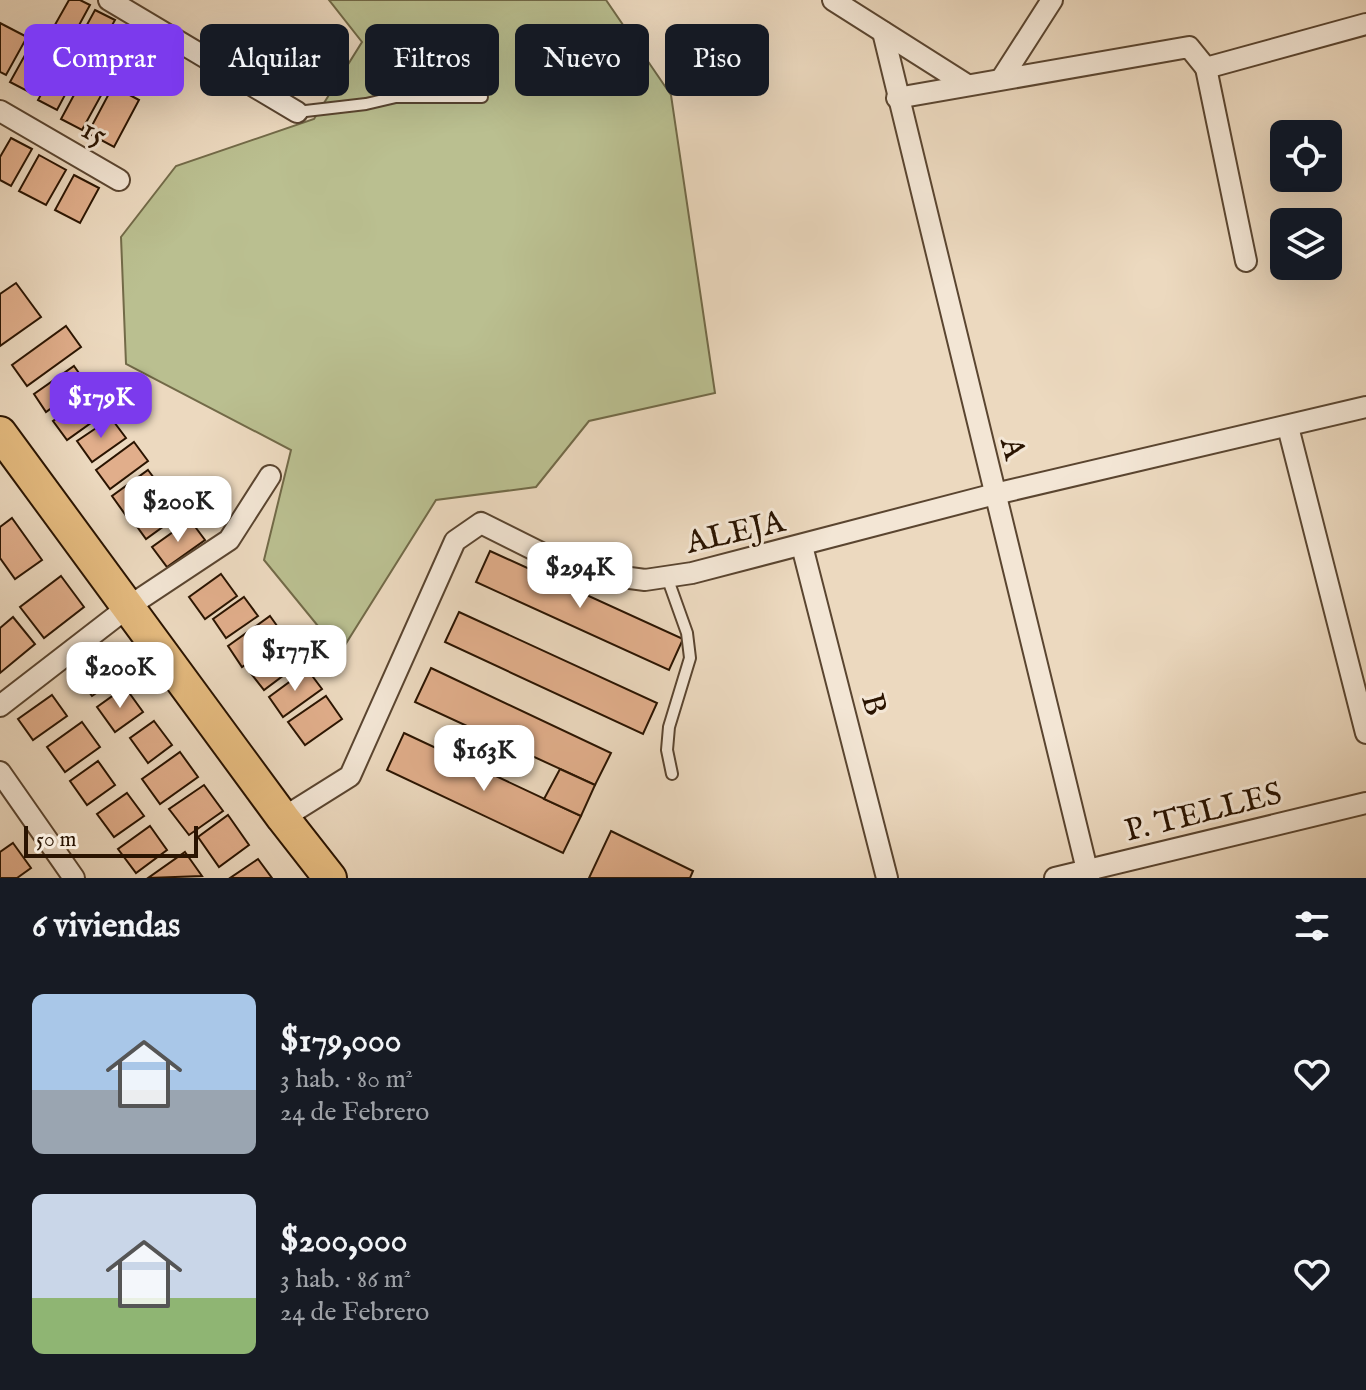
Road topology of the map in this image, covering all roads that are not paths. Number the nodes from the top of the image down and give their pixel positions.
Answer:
1 (109, 0) edge
2 (833, 0) edge
3 (1052, 0) edge
4 (1366, 24) edge
5 (883, 32) junction
6 (1206, 68) junction
7 (1002, 78) junction
8 (967, 85) junction
9 (482, 97) dead end
10 (897, 98) junction
11 (0, 111) edge
12 (297, 112) joint
13 (119, 180) dead end
14 (1246, 261) dead end
15 (1366, 407) edge
16 (1288, 427) junction
17 (0, 433) edge
18 (270, 476) dead end
19 (995, 494) junction
20 (802, 546) junction
21 (667, 577) junction
22 (128, 607) junction
23 (0, 706) edge
24 (1366, 733) edge
25 (0, 772) edge
26 (672, 774) dead end
27 (1366, 803) edge
28 (283, 818) junction
29 (1088, 874) edge
30 (73, 878) edge
31 (330, 878) edge
32 (887, 878) edge
33 (1055, 878) edge

1 - 12 street
2 - 5 street
3 - 7 street
4 - 6 street
5 - 8 street
5 - 10 street, A
6 - 7 street
6 - 14 street
7 - 8 street
8 - 10 street
9 - 12 lane
10 - 19 street, A
11 - 13 street, 15
15 - 16 street, ALEJA
16 - 19 street, ALEJA
16 - 24 street
17 - 22 main road
18 - 22 street
19 - 20 street, ALEJA
19 - 29 street, A
20 - 21 street, ALEJA
20 - 32 street, B
21 - 26 lane
21 - 28 street, ALEJA
22 - 23 street
22 - 28 main road
25 - 30 street
27 - 29 street, P. TELLES
28 - 31 main road
29 - 33 street, P. TELLES

